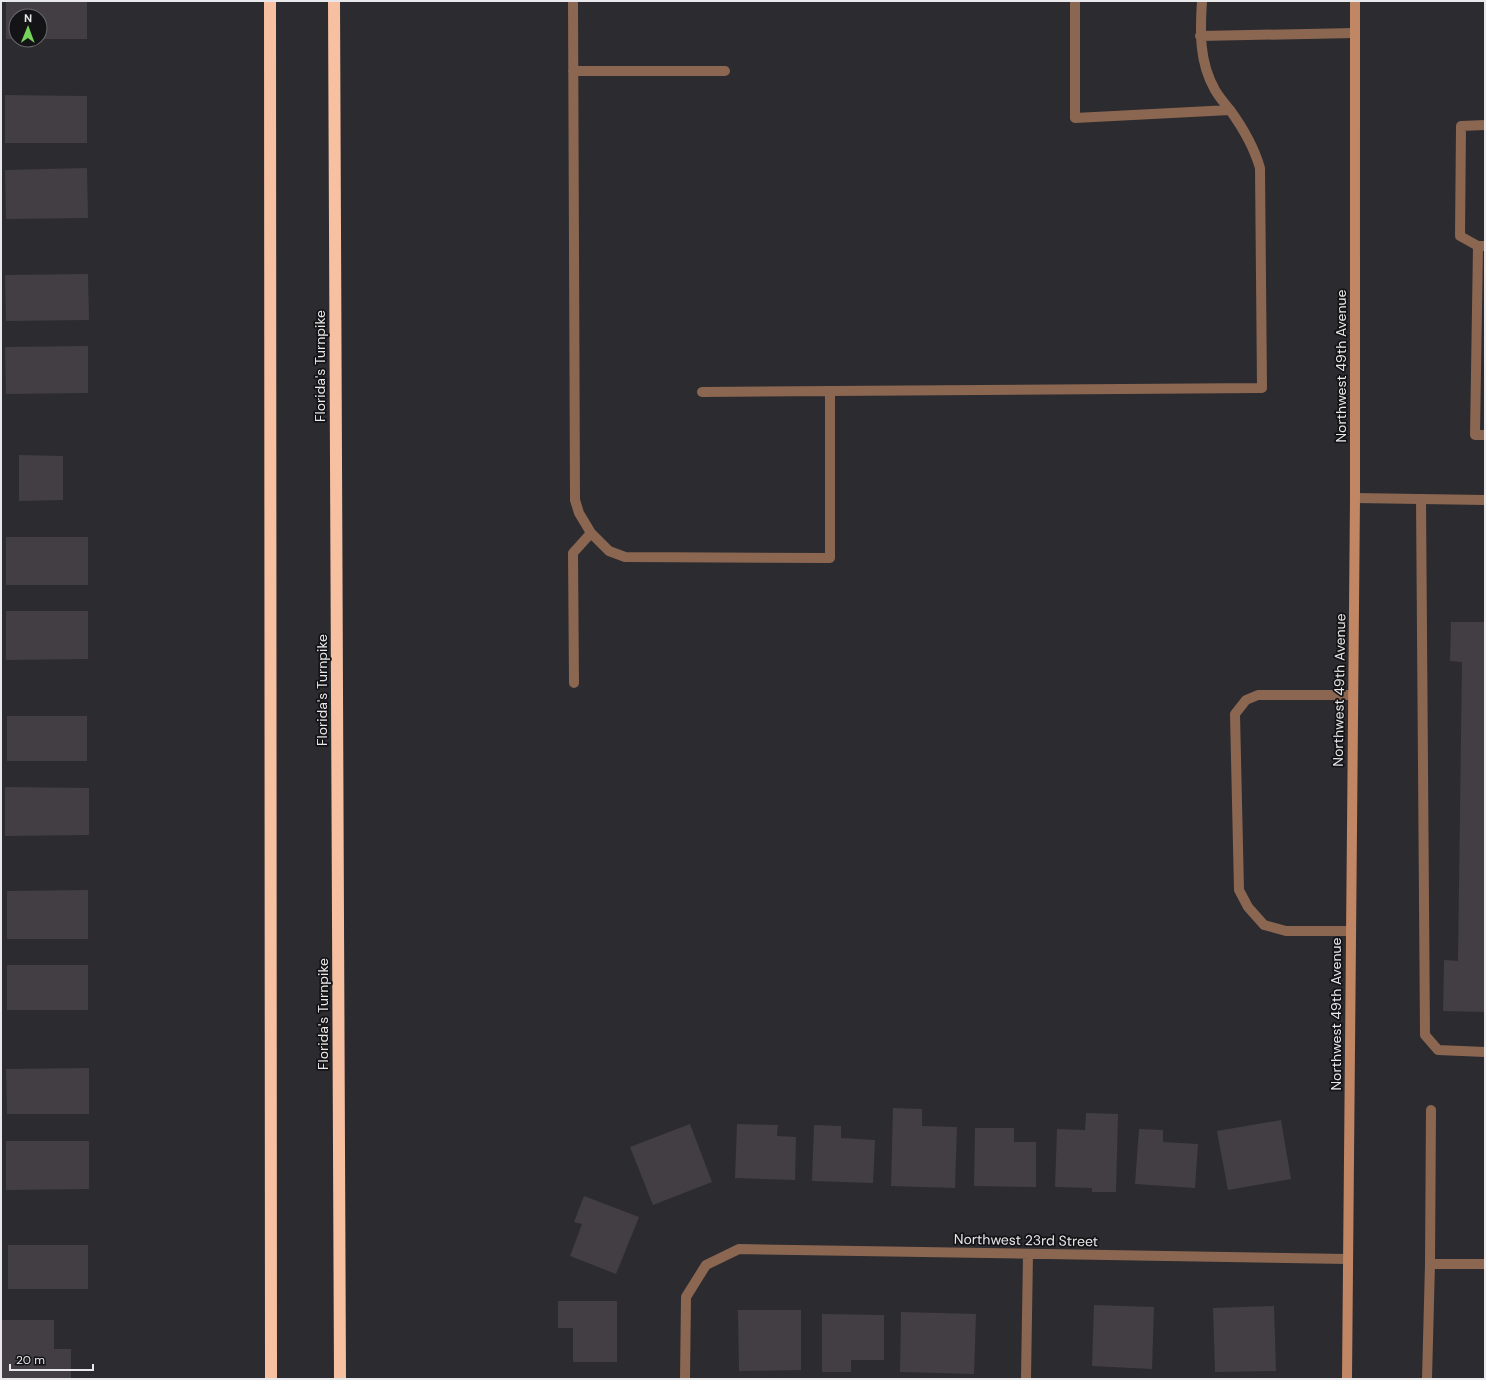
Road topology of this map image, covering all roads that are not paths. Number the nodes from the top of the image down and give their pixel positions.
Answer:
1 (270, 1) edge
2 (334, 1) edge
3 (573, 1) edge
4 (1075, 1) edge
5 (1202, 1) edge
6 (1355, 1) edge
7 (1355, 33) junction
8 (1200, 36) junction
9 (573, 71) junction
10 (725, 71) dead end
11 (1230, 110) junction
12 (1485, 125) edge
13 (1481, 246) edge
14 (830, 391) junction
15 (702, 392) dead end
16 (1485, 436) edge
17 (1355, 498) junction
18 (1421, 499) junction
19 (1485, 500) edge
20 (590, 533) junction
21 (574, 683) dead end
22 (1353, 694) junction
23 (1351, 931) junction
24 (1485, 1052) edge
25 (1431, 1110) dead end
26 (1028, 1254) junction
27 (1348, 1259) junction
28 (1430, 1264) junction
29 (1485, 1264) edge
30 (272, 1379) edge
31 (340, 1379) edge
32 (685, 1379) edge
33 (1026, 1379) edge
34 (1347, 1379) edge
35 (1426, 1379) edge

1 - 30 highway
2 - 31 highway, Florida's Turnpike
3 - 9 street
4 - 11 street
5 - 8 street
6 - 7 street, Northwest 49th Avenue
7 - 8 street
7 - 17 street, Northwest 49th Avenue
8 - 11 street
9 - 10 street
9 - 20 street
11 - 14 street
12 - 13 street
13 - 16 street
14 - 15 street
14 - 20 street
17 - 18 street
17 - 22 street, Northwest 49th Avenue
18 - 19 street
18 - 24 street
20 - 21 street
22 - 23 street, Northwest 49th Avenue
22 - 23 street
23 - 27 street, Northwest 49th Avenue
25 - 28 street
26 - 27 street, Northwest 23rd Street
26 - 32 street, Northwest 23rd Street
26 - 33 street
27 - 34 street, Northwest 49th Avenue
28 - 29 street
28 - 35 street

